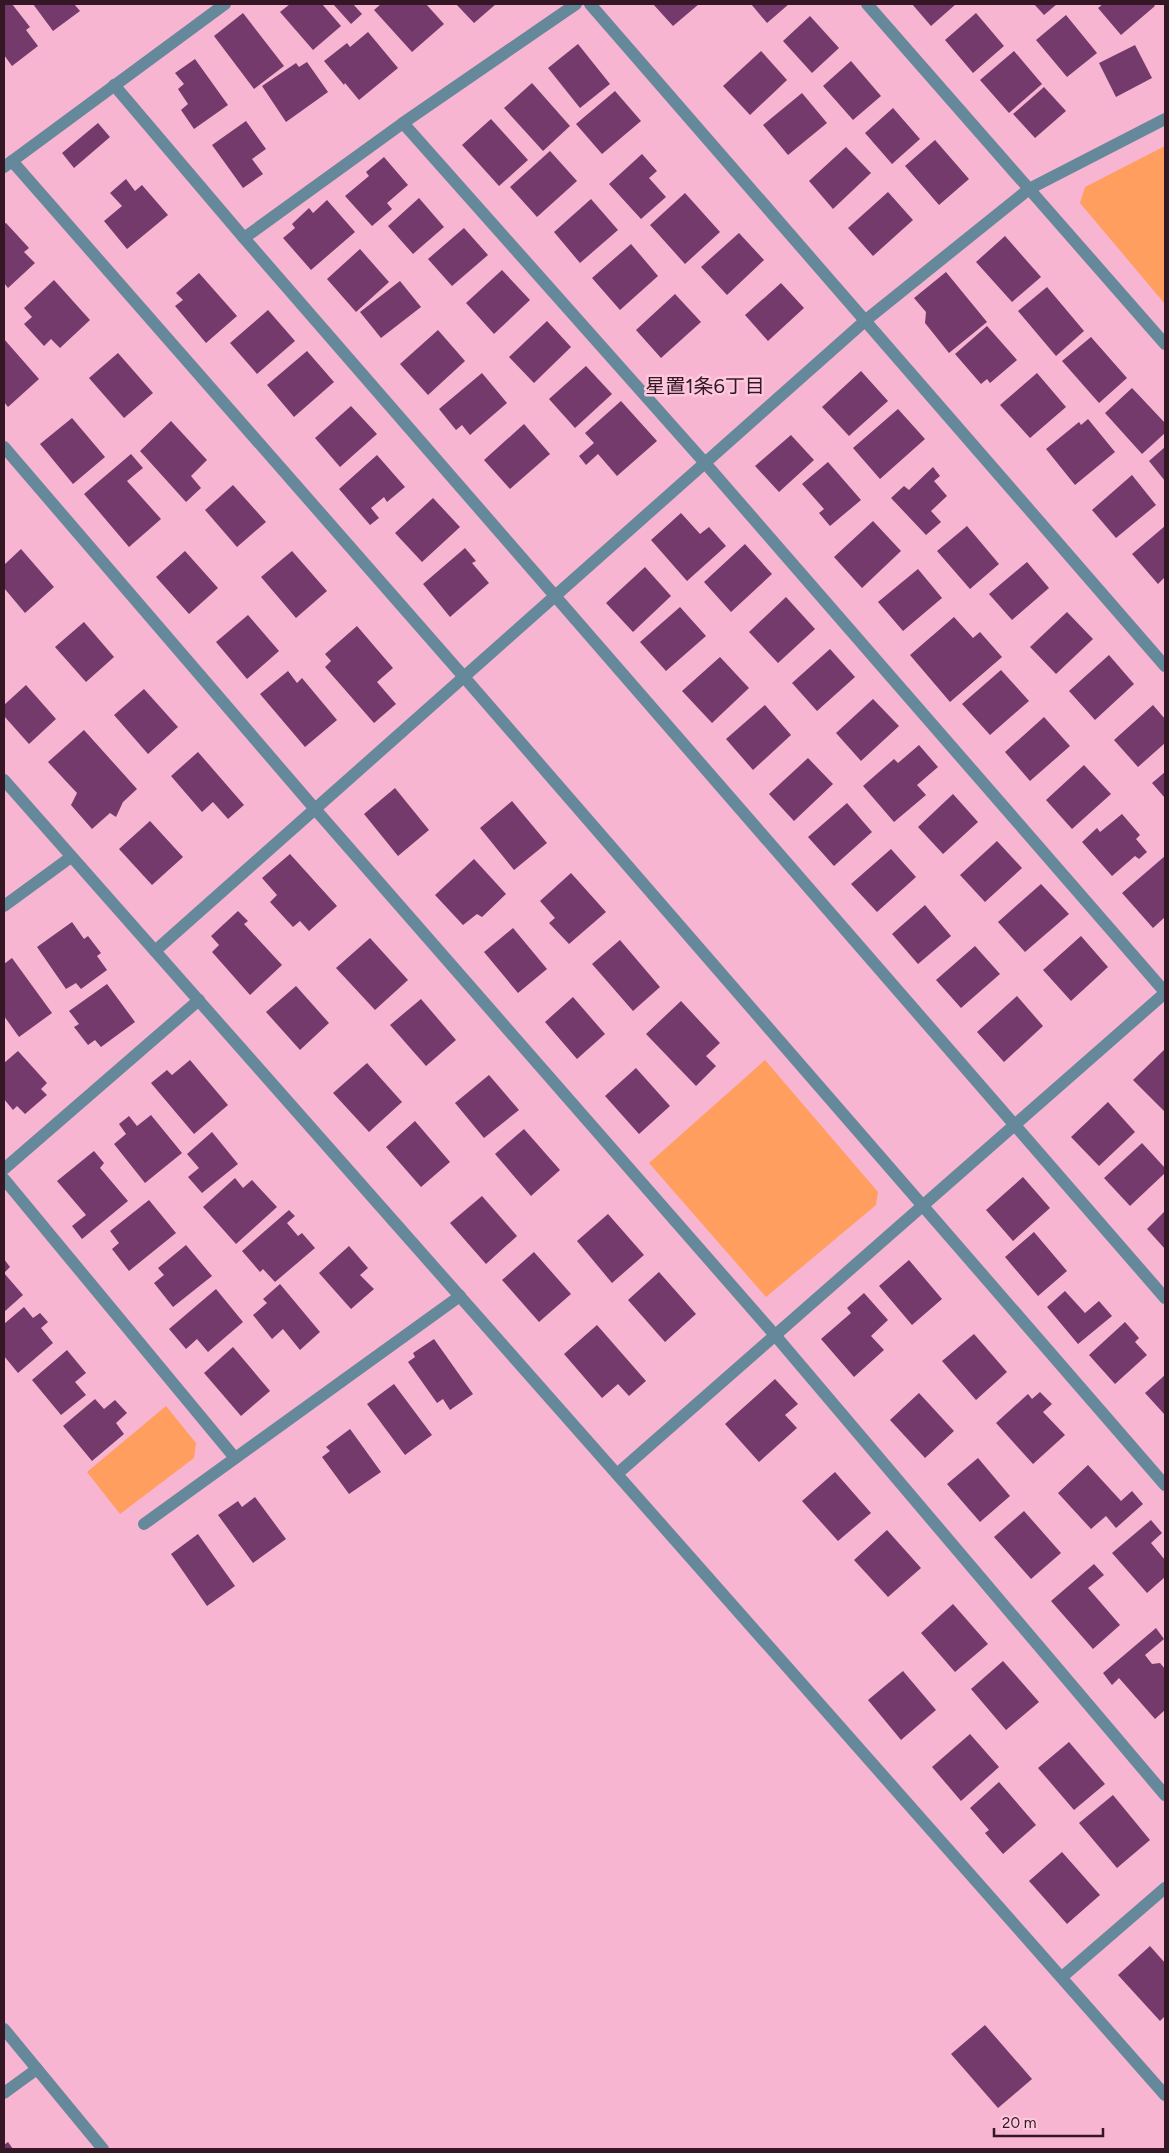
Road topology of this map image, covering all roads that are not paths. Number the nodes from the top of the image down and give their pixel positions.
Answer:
1 (225, 4) edge
2 (576, 4) edge
3 (590, 4) edge
4 (868, 4) edge
5 (114, 85) junction
6 (1165, 119) edge
7 (403, 123) junction
8 (8, 164) edge
9 (1029, 188) junction
10 (244, 238) junction
11 (866, 320) junction
12 (1165, 344) edge
13 (4, 447) edge
14 (705, 462) junction
15 (555, 596) junction
16 (1165, 666) edge
17 (464, 677) junction
18 (4, 780) edge
19 (315, 808) junction
20 (71, 857) junction
21 (4, 906) edge
22 (155, 951) junction
23 (1165, 993) edge
24 (199, 1000) junction
25 (1016, 1124) junction
26 (4, 1169) edge
27 (4, 1179) edge
28 (922, 1206) junction
29 (460, 1296) junction
30 (1165, 1298) edge
31 (774, 1334) junction
32 (235, 1458) junction
33 (617, 1474) junction
34 (1165, 1485) edge
35 (144, 1524) dead end
36 (1165, 1795) edge
37 (1165, 1888) edge
38 (1062, 1977) junction
39 (4, 2029) edge
40 (37, 2069) junction
41 (4, 2093) edge
42 (1165, 2094) edge
43 (103, 2149) edge

1 - 5 street
2 - 7 street
3 - 11 street
4 - 9 street
5 - 8 street
5 - 10 street
6 - 9 street
7 - 10 street
7 - 14 street
8 - 17 street
9 - 11 street
9 - 12 street
10 - 15 street
11 - 14 street
11 - 16 street
13 - 19 street
14 - 15 street
14 - 23 street
15 - 17 street
15 - 25 street
17 - 19 street
17 - 28 street
18 - 20 street
19 - 22 street
19 - 31 street
20 - 21 street
20 - 22 street
22 - 24 street
23 - 25 street
24 - 26 street
24 - 29 street
25 - 28 street
25 - 30 street
27 - 32 street
28 - 31 street
28 - 34 street
29 - 32 street
29 - 33 street
31 - 33 street
31 - 36 street
32 - 35 street
33 - 38 street
37 - 38 street
38 - 42 street
39 - 40 street
40 - 41 street
40 - 43 street

